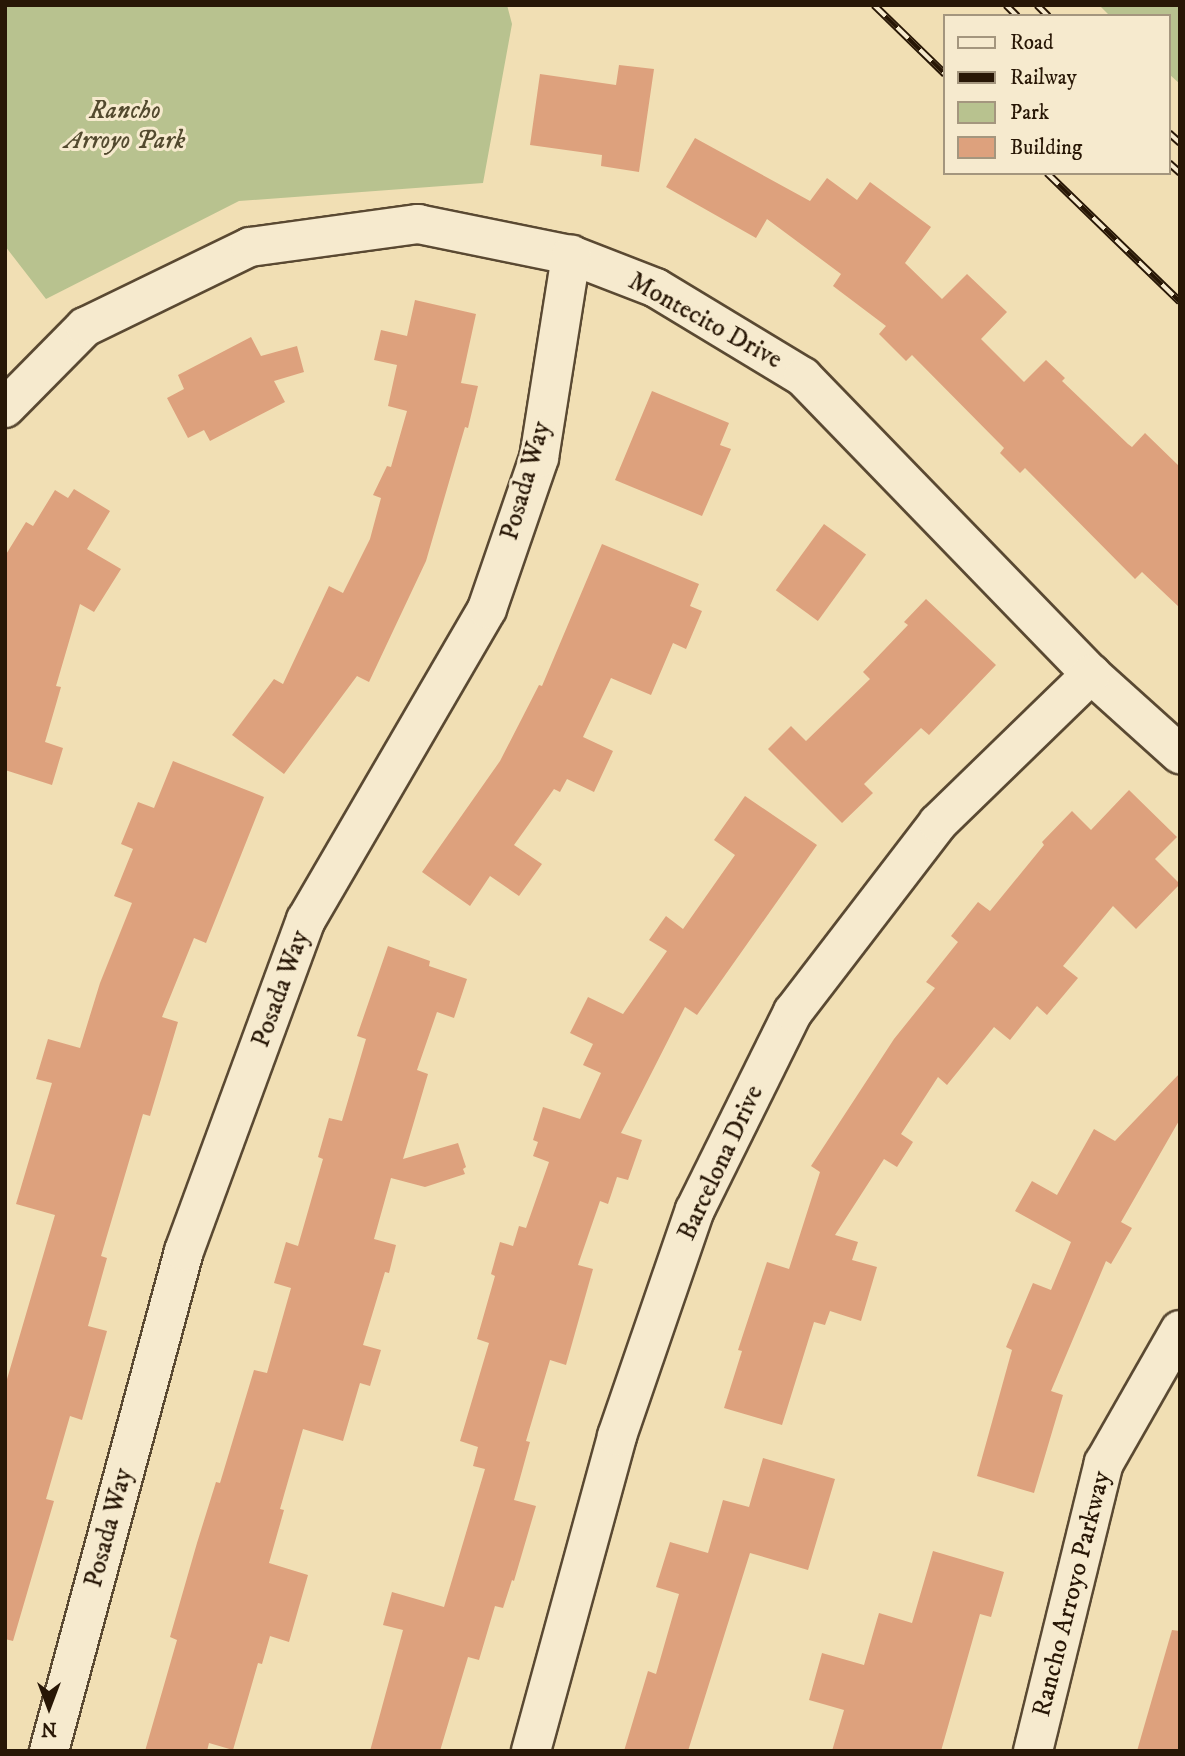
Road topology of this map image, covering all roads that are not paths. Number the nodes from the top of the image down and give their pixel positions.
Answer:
1 (571, 255) junction
2 (5, 408) edge
3 (1091, 674) junction
4 (1180, 754) edge
5 (1180, 1330) edge
6 (49, 1751) edge
7 (531, 1751) edge
8 (1033, 1751) edge

1 - 2 street, Montecito Drive
1 - 3 street, Montecito Drive
1 - 6 street, Posada Way
3 - 4 street, Montecito Drive
3 - 7 street, Barcelona Drive
5 - 8 street, Rancho Arroyo Parkway

